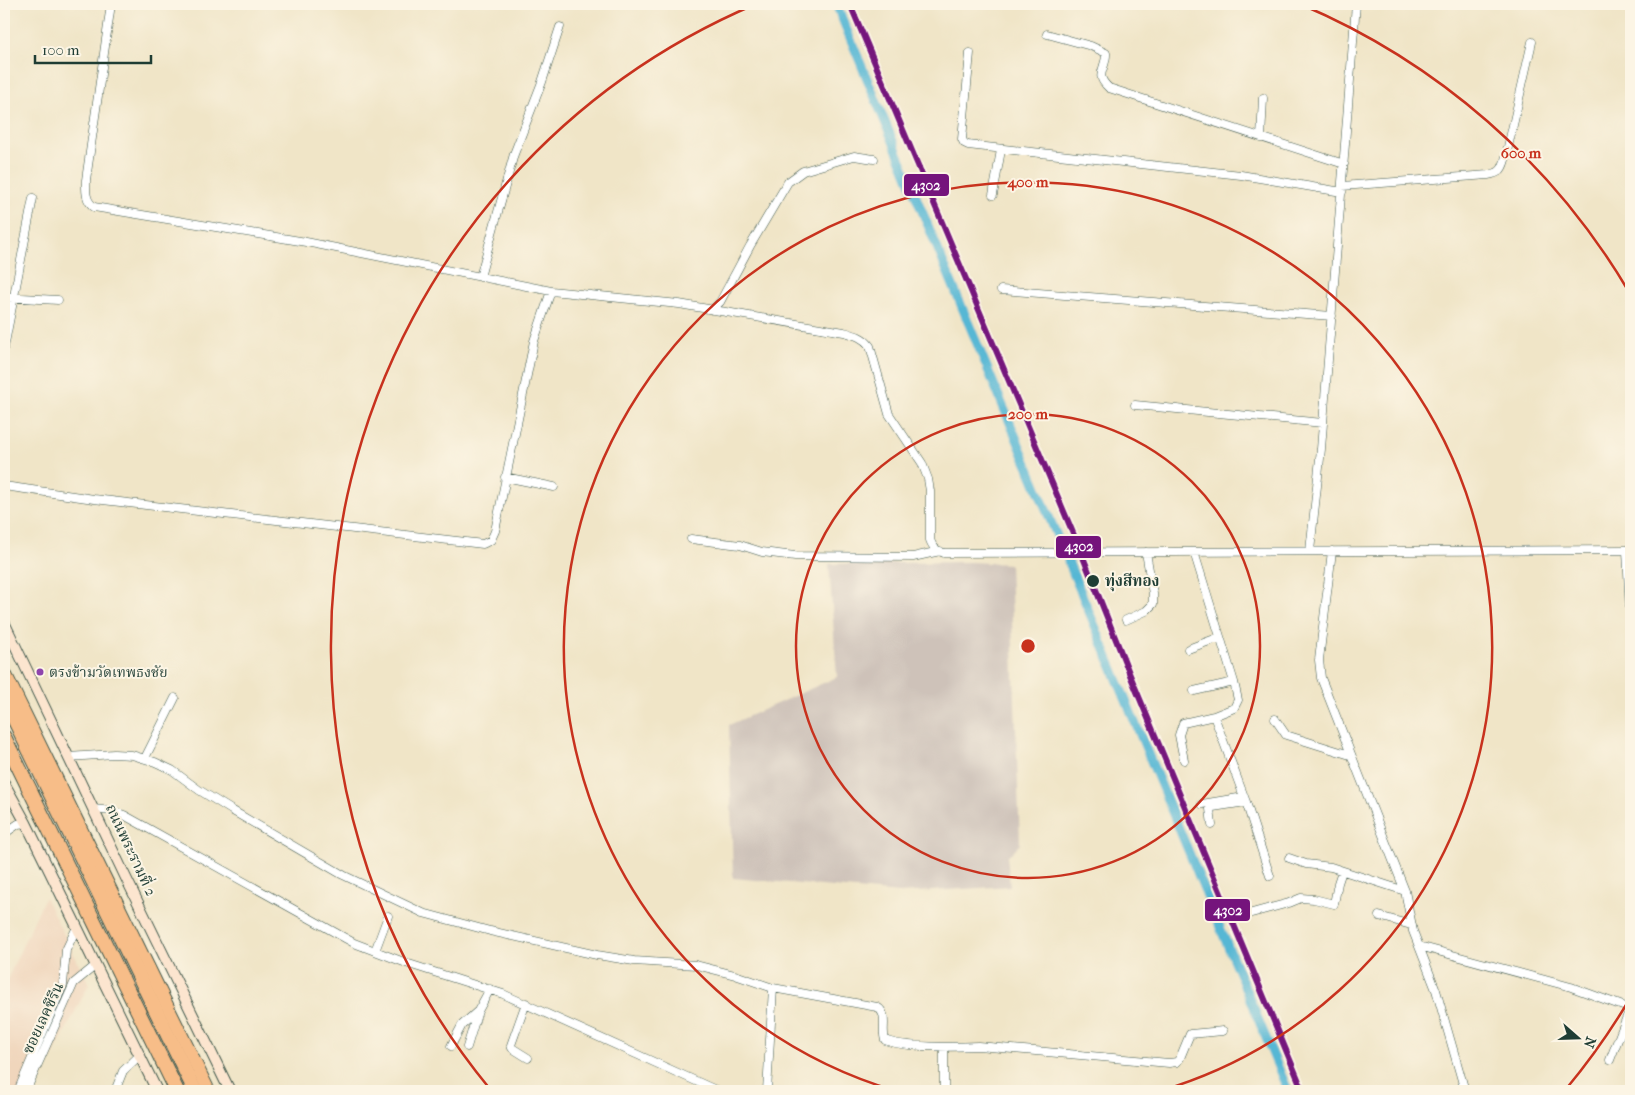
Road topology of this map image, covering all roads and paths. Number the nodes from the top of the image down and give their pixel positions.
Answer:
1 (111, 4) edge
2 (1356, 4) edge
3 (560, 27) dead end
4 (1047, 34) dead end
5 (1532, 42) dead end
6 (970, 53) dead end
7 (1263, 98) dead end
8 (1261, 138) junction
9 (1001, 150) junction
10 (874, 159) dead end
11 (1344, 164) junction
12 (1342, 189) junction
13 (993, 194) dead end
14 (33, 198) dead end
15 (480, 277) junction
16 (1001, 290) dead end
17 (551, 291) junction
18 (14, 297) junction
19 (4, 298) edge
20 (58, 300) dead end
21 (712, 310) junction
22 (1332, 316) junction
23 (4, 348) edge
24 (1135, 405) dead end
25 (1324, 423) junction
26 (505, 477) junction
27 (4, 486) edge
28 (554, 487) dead end
29 (691, 539) dead end
30 (1629, 550) edge
31 (940, 551) junction
32 (1310, 551) junction
33 (1332, 551) junction
34 (1146, 552) junction
35 (1194, 552) junction
36 (1126, 620) dead end
37 (4, 622) edge
38 (1631, 635) edge
39 (1220, 637) junction
40 (1188, 649) dead end
41 (4, 671) edge
42 (1234, 682) junction
43 (1194, 691) dead end
44 (4, 698) edge
45 (174, 698) dead end
46 (1214, 716) junction
47 (1275, 719) dead end
48 (4, 732) edge
49 (4, 737) edge
50 (1350, 754) junction
51 (68, 757) junction
52 (146, 758) junction
53 (1184, 760) dead end
54 (5, 789) edge
55 (1245, 800) junction
56 (1202, 804) dead end
57 (93, 809) junction
58 (26, 824) junction
59 (1212, 825) dead end
60 (4, 834) edge
61 (1289, 858) dead end
62 (1342, 871) junction
63 (1270, 876) dead end
64 (1405, 891) junction
65 (1248, 914) dead end
66 (388, 916) dead end
67 (1379, 916) dead end
68 (1411, 925) junction
69 (77, 926) junction
70 (1419, 946) junction
71 (375, 951) junction
72 (96, 965) junction
73 (773, 988) junction
74 (490, 989) junction
75 (526, 1003) junction
76 (1631, 1009) edge
77 (478, 1011) junction
78 (1224, 1031) dead end
79 (451, 1046) dead end
80 (468, 1047) dead end
81 (944, 1047) junction
82 (140, 1055) junction
83 (528, 1058) dead end
84 (1610, 1060) dead end
85 (25, 1082) junction
86 (18, 1091) edge
87 (26, 1091) edge
88 (115, 1091) edge
89 (157, 1091) edge
90 (177, 1091) edge
91 (195, 1091) edge
92 (209, 1091) edge
93 (230, 1091) edge
94 (718, 1091) edge
95 (767, 1091) edge
96 (944, 1091) edge
97 (1465, 1091) edge

1 - 15 street
2 - 11 street
3 - 15 street
4 - 8 street
5 - 12 street
6 - 9 street
7 - 8 street
8 - 11 street
9 - 12 street
9 - 13 street
10 - 21 street
11 - 12 street
12 - 22 street
14 - 18 street
15 - 17 street
16 - 22 street
17 - 21 street
17 - 26 street
18 - 19 street
18 - 20 street
18 - 23 street
21 - 31 street
22 - 25 street
24 - 25 street
25 - 32 street
26 - 27 street
26 - 28 street
29 - 31 street
30 - 33 street
30 - 38 street
31 - 34 street
32 - 33 street
32 - 35 street
33 - 50 street
34 - 35 street
34 - 36 street
35 - 39 street
37 - 51 main road, ถนนพระรามที่ 2
39 - 40 street
39 - 42 street
41 - 92 highway
42 - 43 street
42 - 46 street
44 - 91 highway
45 - 52 street
46 - 53 street
46 - 55 street
47 - 50 street
48 - 90 highway
49 - 90 highway
50 - 64 street
51 - 52 street
51 - 57 main road, ถนนพระรามที่ 2
52 - 73 street
54 - 58 main road
55 - 56 street
55 - 59 street
55 - 63 street
57 - 71 street
57 - 93 main road, ถนนพระรามที่ 2
58 - 60 street
58 - 69 main road
61 - 62 street
62 - 64 street
62 - 65 street
64 - 68 street
66 - 71 street
67 - 68 street
68 - 70 street
69 - 72 main road
69 - 85 street, ซอยเลคซีรีน
70 - 76 street
70 - 97 street
71 - 74 street
72 - 82 main road
72 - 85 street, ซอยเลคซีรีน
73 - 81 street
73 - 95 street
74 - 75 street
74 - 77 street
75 - 83 street
75 - 94 street
76 - 84 street
77 - 79 street
77 - 80 street
78 - 81 street
81 - 96 street
82 - 88 street
82 - 89 main road
85 - 86 street, ซอยเลคซีรีน
85 - 87 street, ซอยเลคซีรีน

